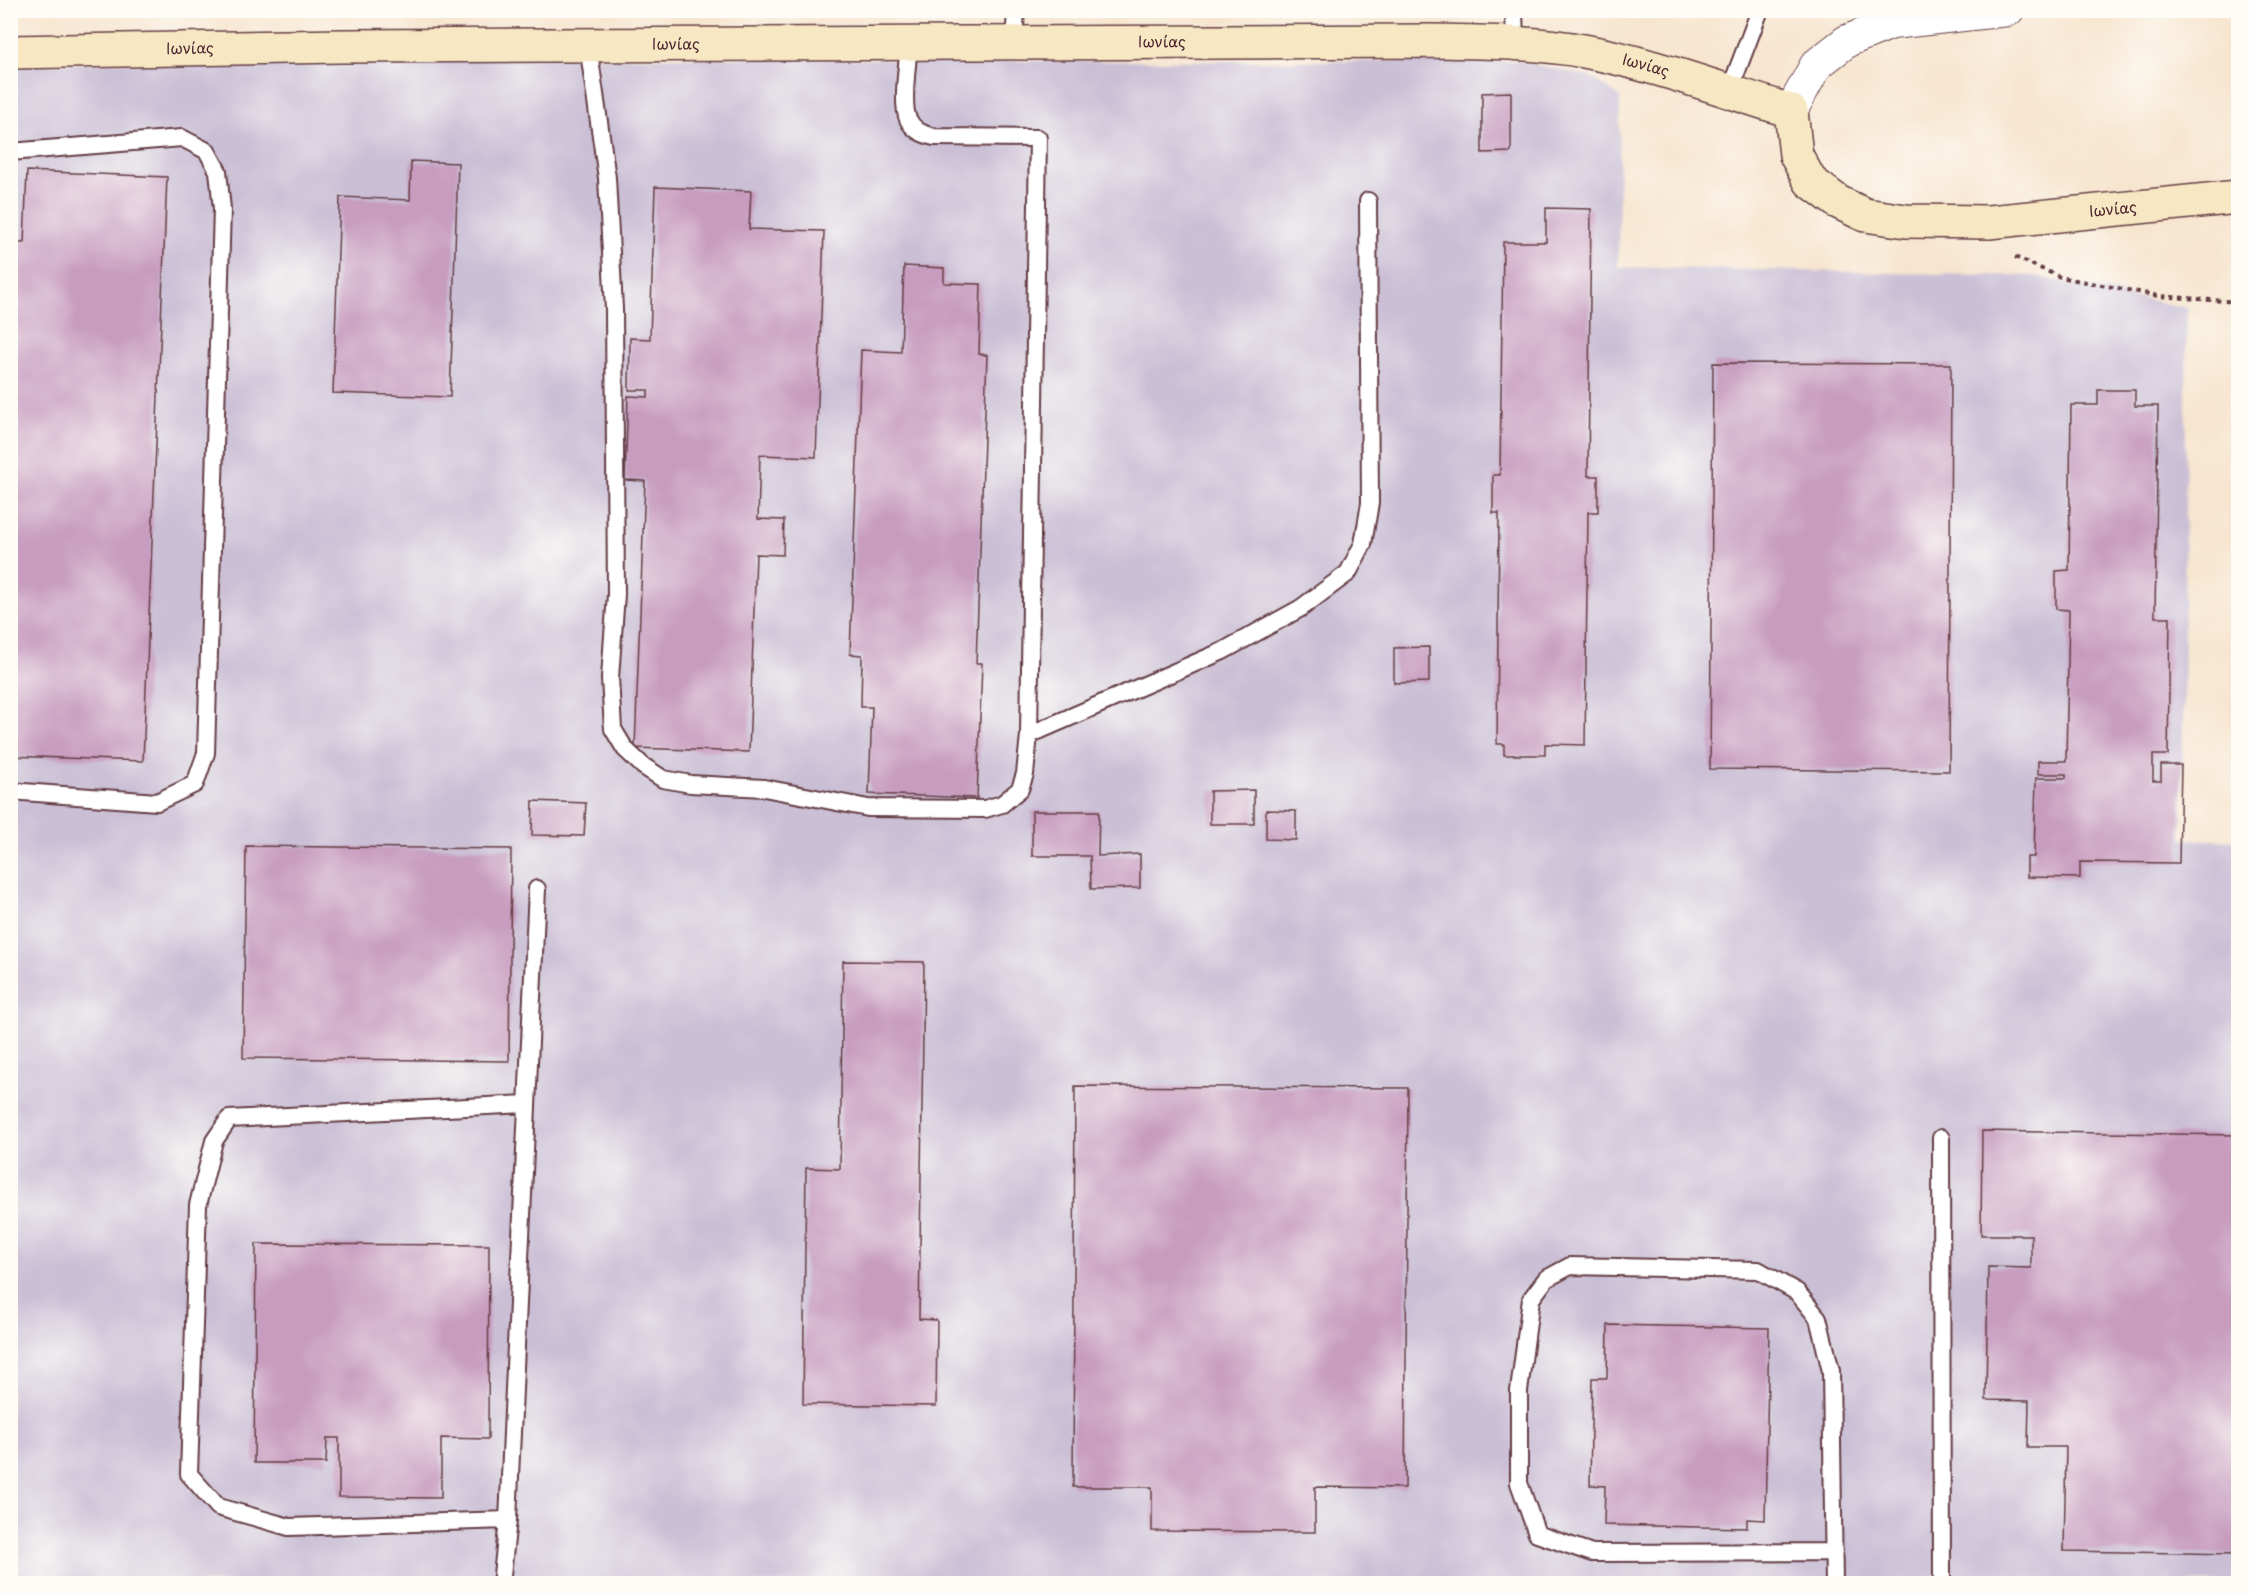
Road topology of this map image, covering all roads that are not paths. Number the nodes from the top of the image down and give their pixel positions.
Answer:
1 (1016, 10) edge
2 (1514, 10) edge
3 (1760, 10) edge
4 (2008, 10) edge
5 (1515, 42) junction
6 (1014, 43) junction
7 (909, 44) junction
8 (588, 45) junction
9 (10, 52) edge
10 (1729, 92) junction
11 (1791, 111) junction
12 (10, 152) edge
13 (2238, 198) edge
14 (1368, 201) dead end
15 (1029, 735) junction
16 (10, 791) edge
17 (537, 889) dead end
18 (527, 1104) junction
19 (1941, 1138) dead end
20 (508, 1520) junction
21 (1834, 1552) junction
22 (501, 1584) edge
23 (1834, 1584) edge
24 (1942, 1584) edge

1 - 6 lane
2 - 5 lane
3 - 10 lane
4 - 11 street
5 - 6 street, Ιωνίας
5 - 10 street, Ιωνίας
6 - 7 street, Ιωνίας
7 - 8 street, Ιωνίας
7 - 15 lane
8 - 9 street, Ιωνίας
8 - 15 lane
10 - 11 street, Ιωνίας
11 - 13 street, Ιωνίας
12 - 16 lane
14 - 15 lane
17 - 18 lane
18 - 20 lane
18 - 20 lane
19 - 24 lane
20 - 22 lane
21 - 21 lane
21 - 23 lane

